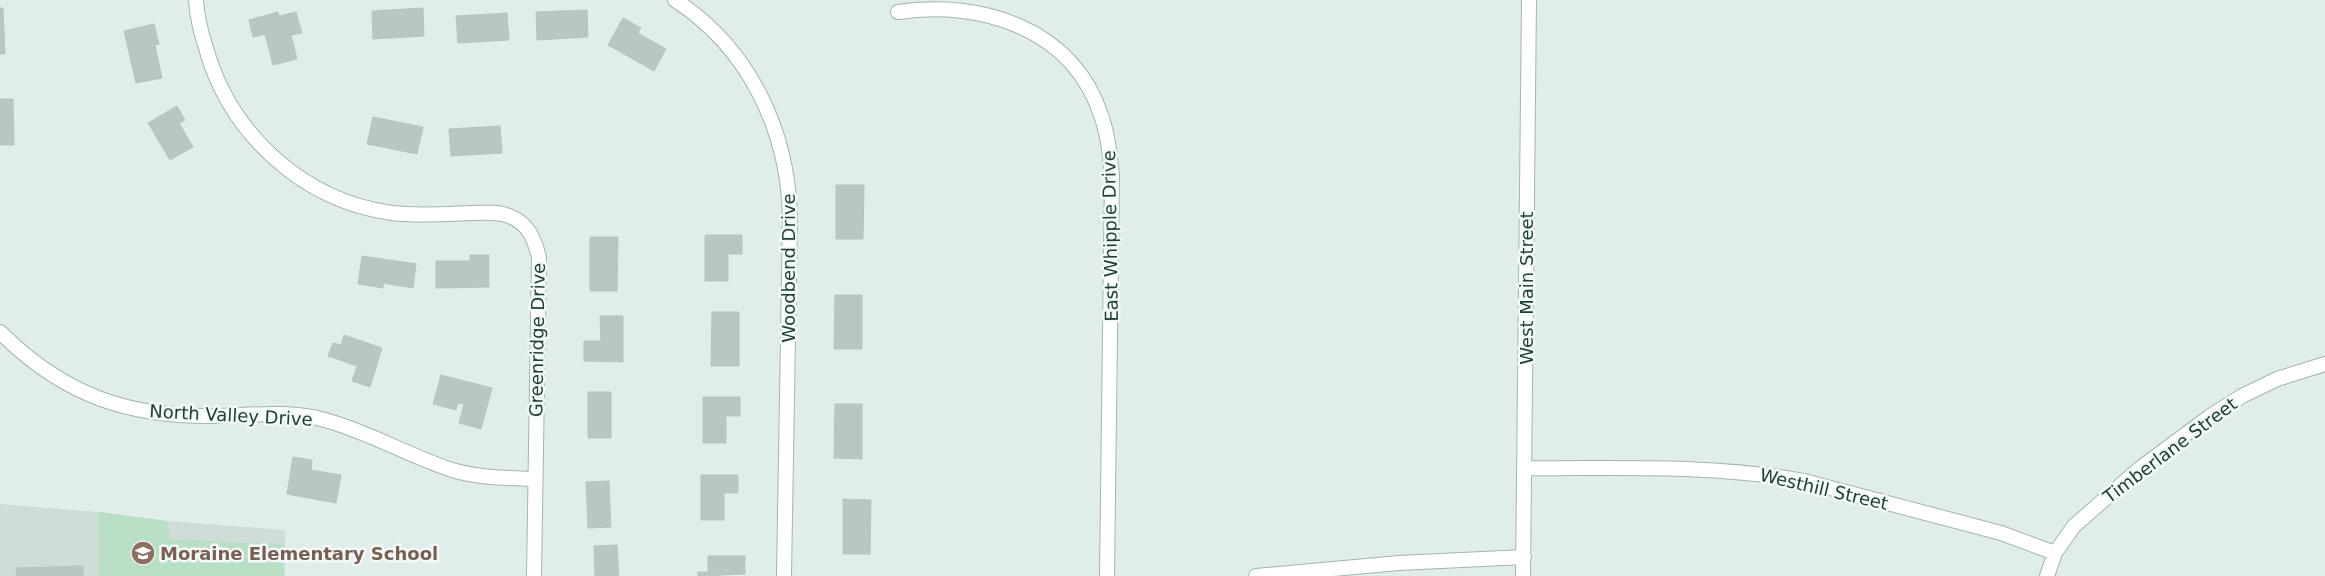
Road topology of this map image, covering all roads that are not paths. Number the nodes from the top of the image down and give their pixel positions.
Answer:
1 (196, 0) edge
2 (675, 0) edge
3 (1530, 0) edge
4 (898, 12) dead end
5 (0, 332) edge
6 (2325, 364) edge
7 (1525, 468) junction
8 (535, 479) junction
9 (2055, 552) junction
10 (1524, 557) junction
11 (534, 576) edge
12 (784, 576) edge
13 (1107, 576) edge
14 (1256, 576) edge
15 (1524, 576) edge
16 (2047, 576) edge

1 - 8 street, Greenridge Drive
2 - 12 street, Woodbend Drive
3 - 7 street, West Main Street
4 - 13 street, East Whipple Drive
5 - 8 street, North Valley Drive
6 - 9 street, Timberlane Street
7 - 9 street, Westhill Street
7 - 10 street, West Main Street
8 - 11 street, Greenridge Drive
9 - 16 street, Timberlane Street
10 - 14 street
10 - 15 street, West Main Street

